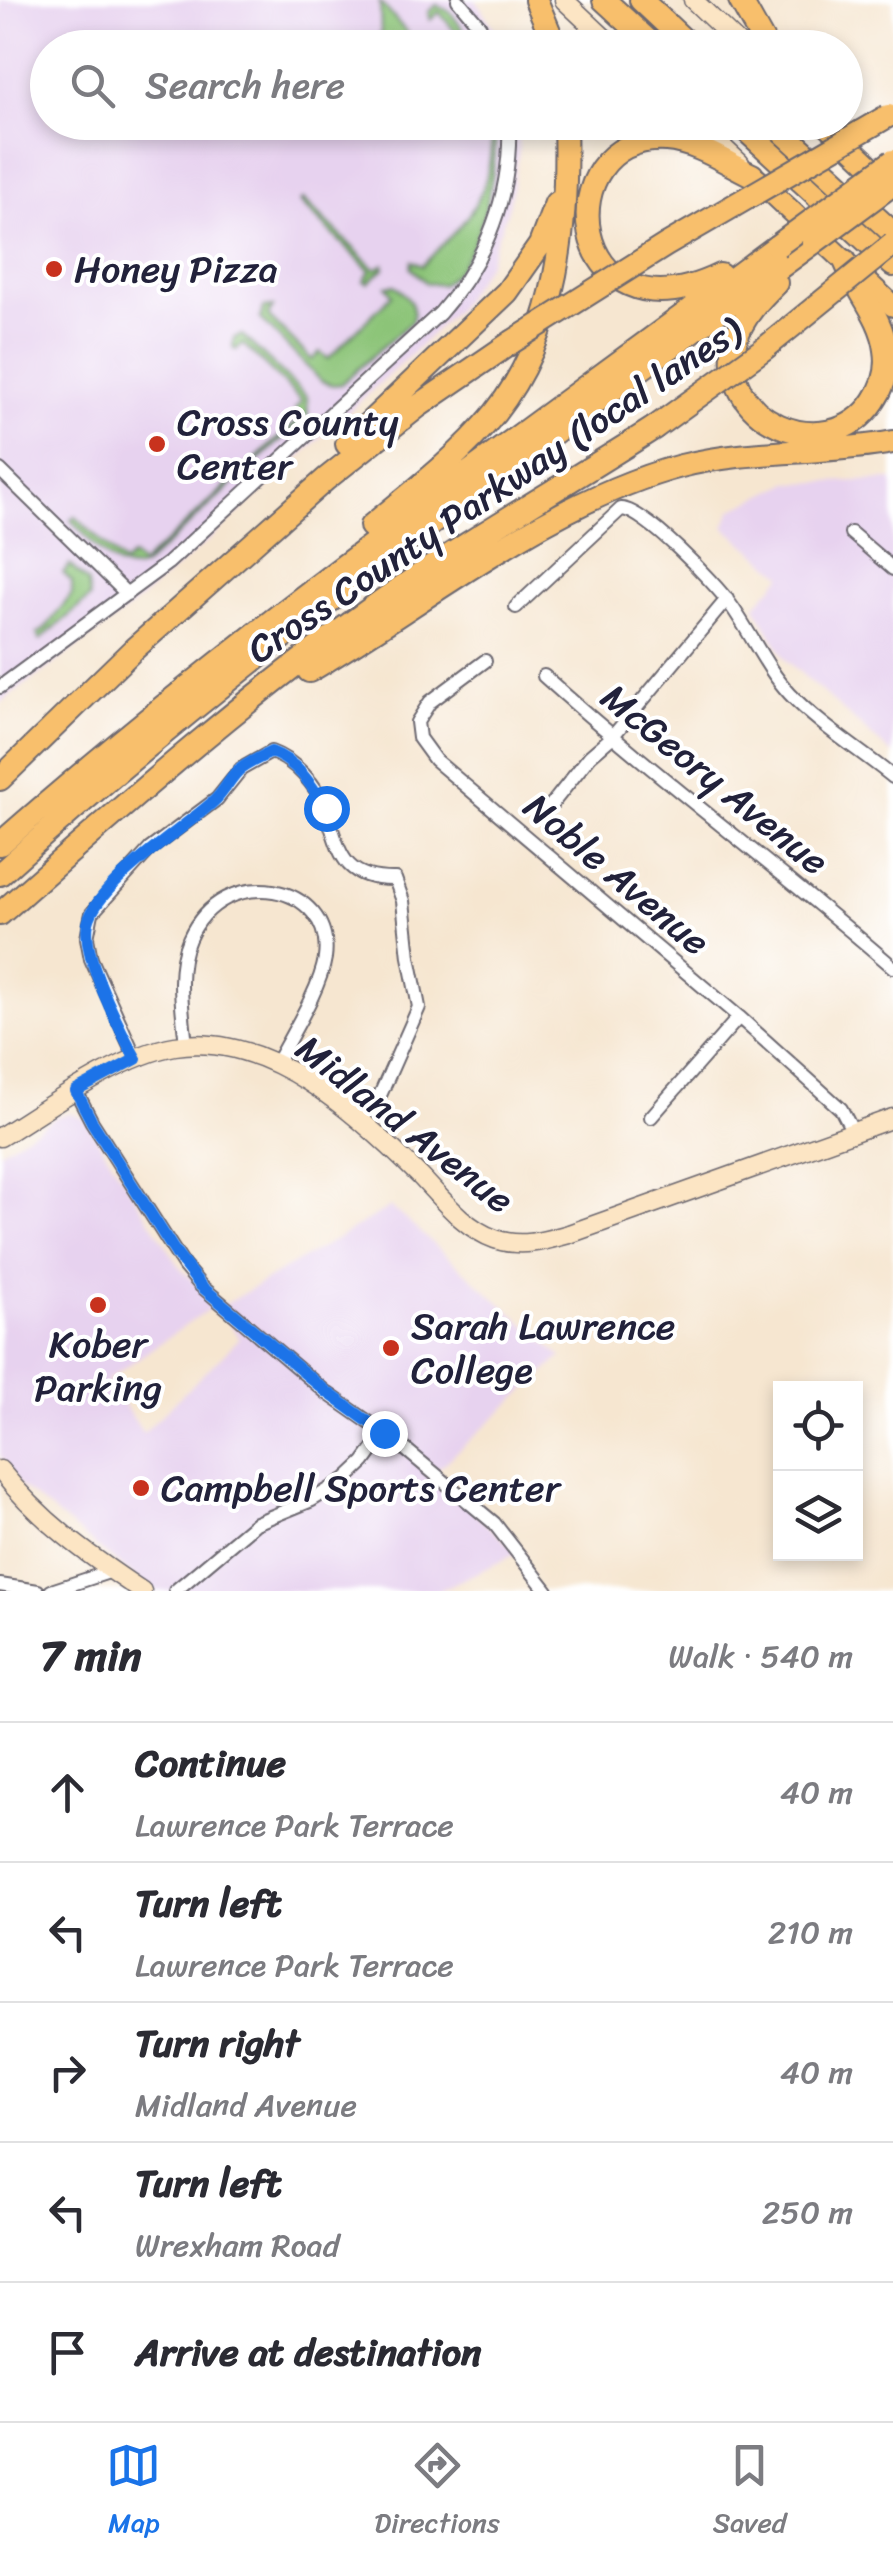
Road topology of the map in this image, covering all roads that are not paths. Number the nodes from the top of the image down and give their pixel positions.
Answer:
1 (458, 0) edge
2 (536, 0) edge
3 (564, 0) edge
4 (604, 0) edge
5 (640, 0) edge
6 (693, 0) edge
7 (740, 0) edge
8 (482, 30) edge
9 (548, 30) edge
10 (596, 30) edge
11 (636, 30) edge
12 (672, 30) edge
13 (724, 30) edge
14 (757, 30) edge
15 (891, 113) edge
16 (863, 129) edge
17 (508, 140) edge
18 (565, 140) edge
19 (566, 140) edge
20 (715, 140) edge
21 (757, 140) edge
22 (792, 140) edge
23 (844, 140) edge
24 (845, 140) edge
25 (893, 161) edge
26 (752, 174) junction
27 (893, 185) edge
28 (893, 233) edge
29 (893, 244) edge
30 (784, 254) junction
31 (845, 261) junction
32 (893, 265) edge
33 (893, 306) edge
34 (893, 442) edge
35 (0, 470) edge
36 (851, 532) dead end
37 (893, 569) edge
38 (223, 570) junction
39 (127, 594) junction
40 (727, 598) junction
41 (516, 607) dead end
42 (134, 649) junction
43 (485, 662) dead end
44 (544, 676) dead end
45 (0, 686) edge
46 (184, 689) junction
47 (240, 709) junction
48 (612, 738) junction
49 (0, 756) edge
50 (893, 777) edge
51 (0, 778) edge
52 (548, 810) dead end
53 (0, 844) edge
54 (0, 874) edge
55 (0, 914) edge
56 (893, 967) edge
57 (739, 1016) junction
58 (186, 1045) junction
59 (136, 1059) junction
60 (277, 1062) junction
61 (76, 1091) junction
62 (650, 1117) dead end
63 (893, 1118) edge
64 (360, 1122) junction
65 (853, 1132) junction
66 (0, 1136) edge
67 (384, 1433) junction
68 (0, 1470) edge
69 (112, 1571) junction
70 (0, 1585) edge
71 (38, 1591) edge
72 (51, 1591) edge
73 (142, 1591) edge
74 (176, 1591) edge
75 (547, 1591) edge

1 - 8 street
2 - 9 highway
3 - 10 street
4 - 11 highway
5 - 12 highway
6 - 13 street
7 - 14 highway
15 - 16 highway, bridge
17 - 39 street
18 - 38 highway
19 - 46 highway
20 - 26 street
21 - 32 highway
22 - 28 highway
23 - 27 main road
24 - 38 highway, bridge
25 - 30 highway, bridge
26 - 30 highway
26 - 31 main road
27 - 30 highway, bridge
29 - 47 highway, Cross County Parkway (local lanes), bridge
30 - 31 highway
30 - 46 highway
30 - 54 highway
31 - 33 main road
34 - 47 highway
35 - 39 street
36 - 37 street
38 - 42 highway
39 - 45 street
40 - 41 street
40 - 48 street
40 - 50 street
42 - 49 highway
42 - 51 highway
43 - 57 street, Noble Avenue
44 - 48 street, McGeory Avenue
46 - 53 highway
47 - 55 highway, Cross County Parkway (local lanes)
48 - 52 street
48 - 56 street, McGeory Avenue
57 - 62 street
57 - 65 street, Noble Avenue
58 - 59 street, Midland Avenue
58 - 60 street, Midland Avenue
58 - 60 street
59 - 61 street, Midland Avenue
59 - 64 street
60 - 64 street, Midland Avenue
61 - 66 street, Midland Avenue
61 - 67 street
63 - 65 street, Midland Avenue
64 - 65 street, Midland Avenue
67 - 74 street
67 - 75 street
68 - 69 street
69 - 72 street
69 - 73 street
70 - 71 street

